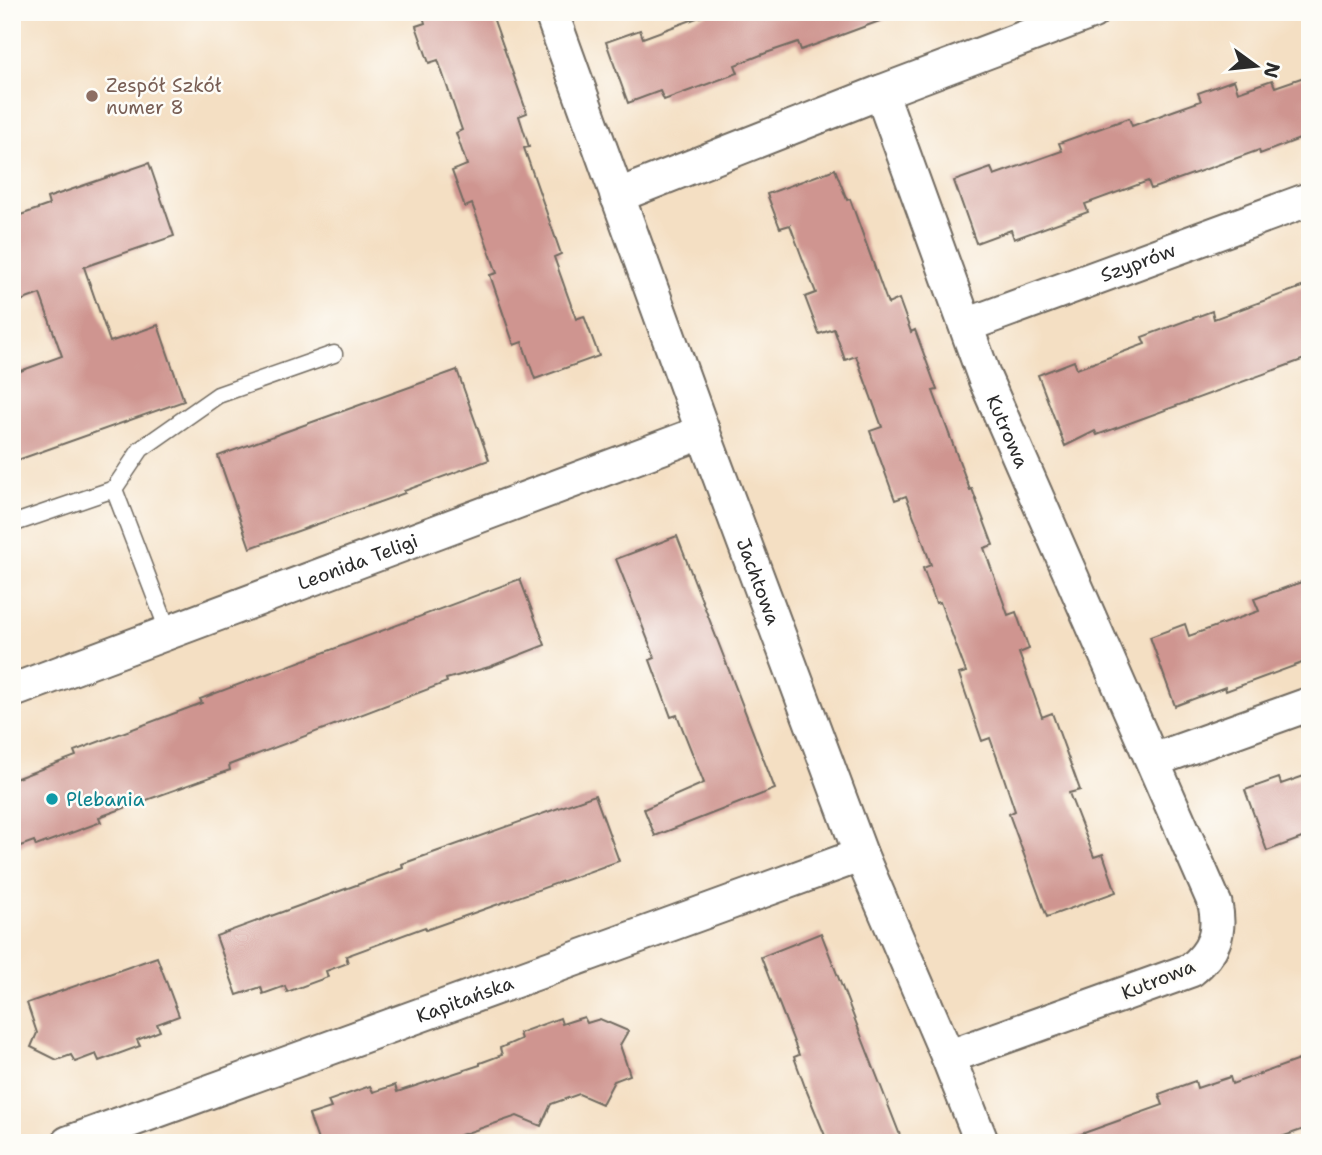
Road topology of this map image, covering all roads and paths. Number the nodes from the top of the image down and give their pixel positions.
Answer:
1 (551, 12) edge
2 (1092, 12) edge
3 (881, 92) junction
4 (617, 195) junction
5 (1310, 199) edge
6 (967, 325) junction
7 (334, 354) dead end
8 (703, 432) junction
9 (114, 489) junction
10 (12, 524) edge
11 (169, 633) junction
12 (12, 691) edge
13 (1310, 704) edge
14 (1154, 761) junction
15 (861, 855) junction
16 (948, 1057) junction
17 (68, 1143) edge
18 (982, 1143) edge

1 - 4 street, Jachtowa
2 - 3 street
3 - 4 street
3 - 6 street, Kutrowa
4 - 8 street, Jachtowa
5 - 6 street, Szyprów
6 - 14 street, Kutrowa
7 - 9 lane
8 - 11 street, Leonida Teligi
8 - 15 street, Jachtowa
9 - 10 lane
9 - 11 lane
11 - 12 street, Leonida Teligi
13 - 14 street
14 - 16 street, Kutrowa
15 - 16 street, Jachtowa
15 - 17 street, Kapitańska
16 - 18 street, Jachtowa

